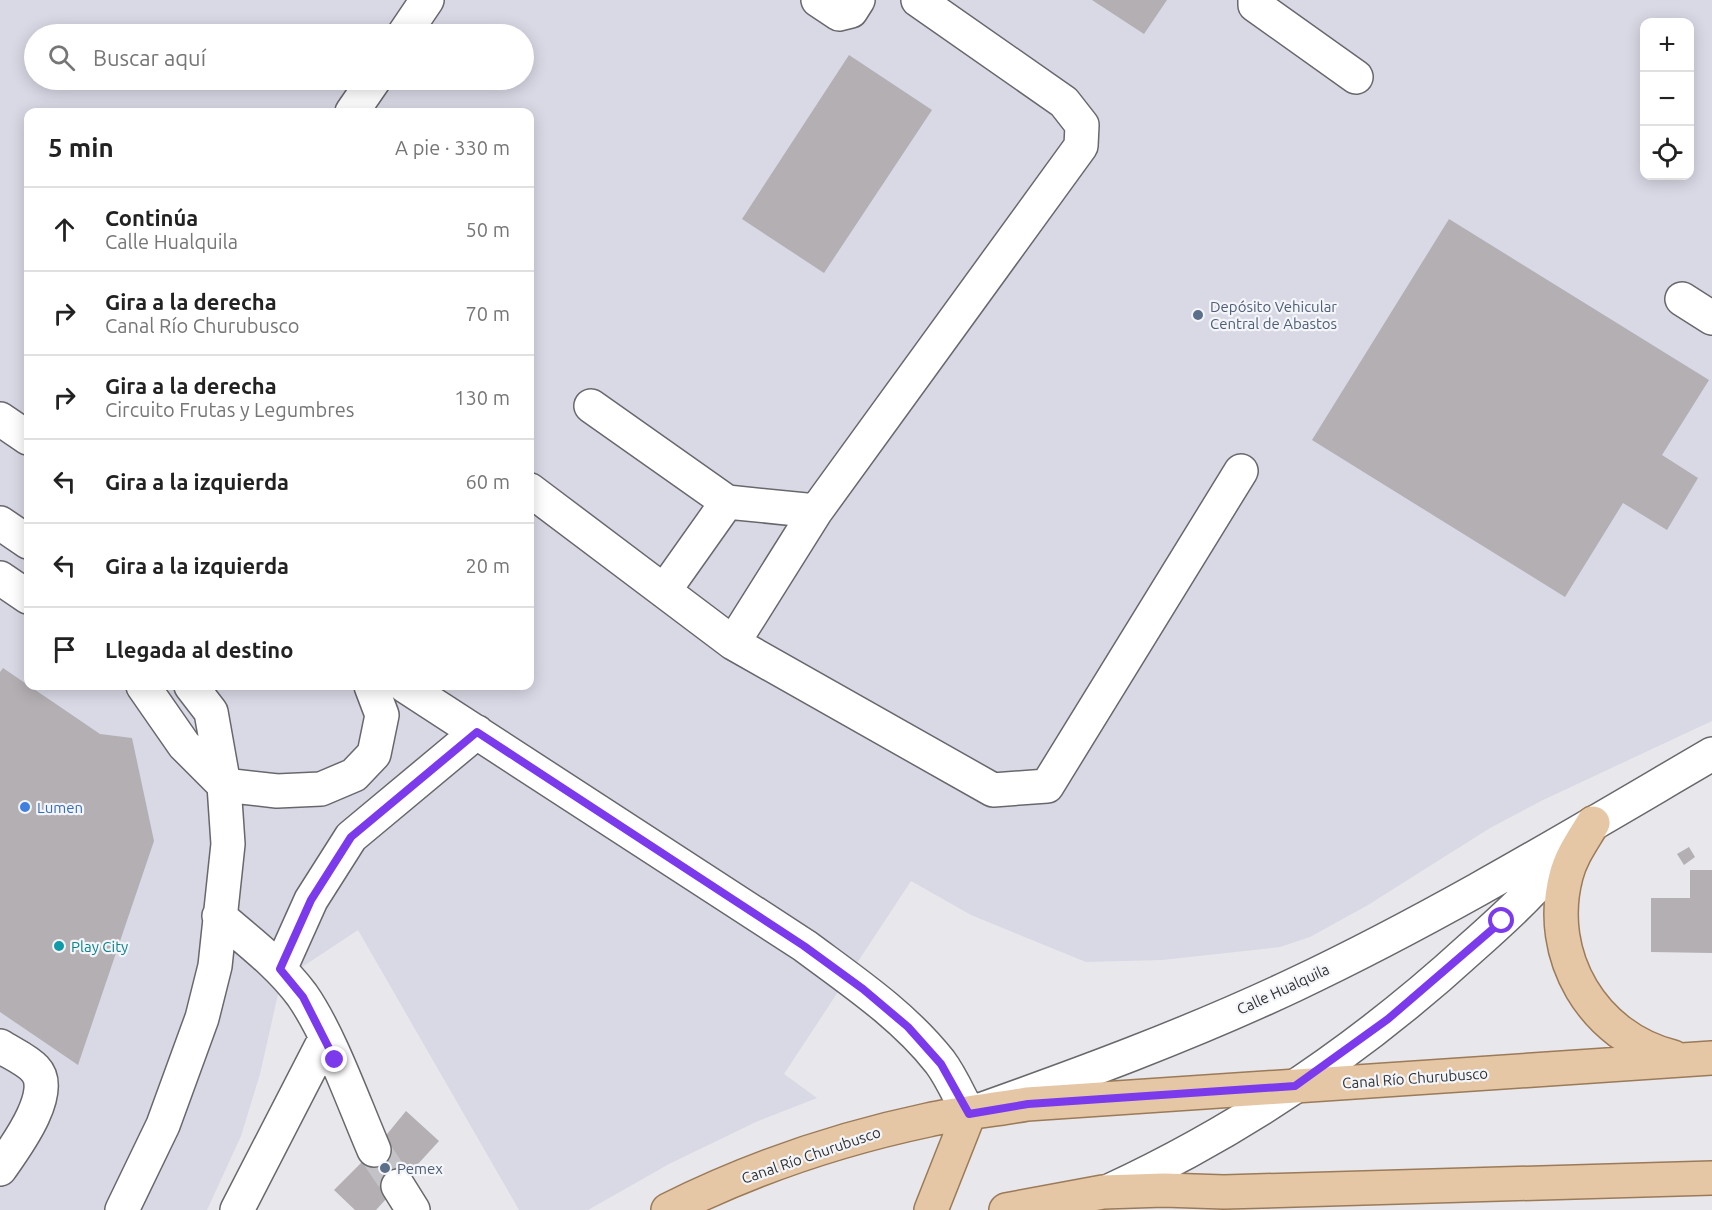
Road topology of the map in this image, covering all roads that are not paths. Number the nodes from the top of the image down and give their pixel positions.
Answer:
1 (427, 0) edge
2 (818, 0) edge
3 (858, 0) edge
4 (918, 0) edge
5 (1255, 0) edge
6 (411, 24) edge
7 (1356, 77) dead end
8 (1682, 299) dead end
9 (1712, 318) edge
10 (591, 406) dead end
11 (0, 419) edge
12 (24, 435) edge
13 (1241, 471) dead end
14 (534, 493) edge
15 (727, 502) junction
16 (816, 511) junction
17 (0, 524) edge
18 (24, 539) edge
19 (0, 578) edge
20 (664, 591) junction
21 (24, 594) edge
22 (732, 643) junction
23 (146, 690) edge
24 (194, 690) edge
25 (372, 690) edge
26 (411, 690) edge
27 (477, 732) junction
28 (1712, 754) edge
29 (224, 784) junction
30 (1588, 827) junction
31 (219, 916) junction
32 (280, 969) junction
33 (325, 1039) junction
34 (0, 1046) edge
35 (1698, 1059) edge
36 (1295, 1086) junction
37 (969, 1114) junction
38 (374, 1150) tunnel mouth
39 (0, 1169) edge
40 (1712, 1178) edge
41 (1109, 1191) junction
42 (1072, 1204) edge
43 (122, 1210) edge
44 (237, 1210) edge
45 (668, 1210) edge
46 (930, 1210) edge
47 (1006, 1210) edge

1 - 6 street
2 - 3 street
4 - 16 street
5 - 7 street
8 - 9 street
10 - 15 street
11 - 12 street
13 - 22 street
14 - 20 street
15 - 16 street
15 - 20 street
16 - 22 street
17 - 18 street
19 - 21 street
20 - 22 street
23 - 29 street
24 - 29 street
25 - 29 street
26 - 27 street
27 - 32 street
27 - 37 street
28 - 30 street, Calle Hualquila
29 - 31 street
30 - 35 main road
30 - 36 street, Calle Hualquila
30 - 37 street, Calle Hualquila
31 - 32 street
31 - 43 street
32 - 33 street
33 - 38 street
33 - 44 street
34 - 39 street
35 - 36 main road, Canal Río Churubusco
36 - 37 main road, Canal Río Churubusco
36 - 41 street, Calle Hualquila
37 - 45 main road, Canal Río Churubusco
37 - 46 main road
40 - 41 main road
41 - 42 main road
42 - 47 main road

